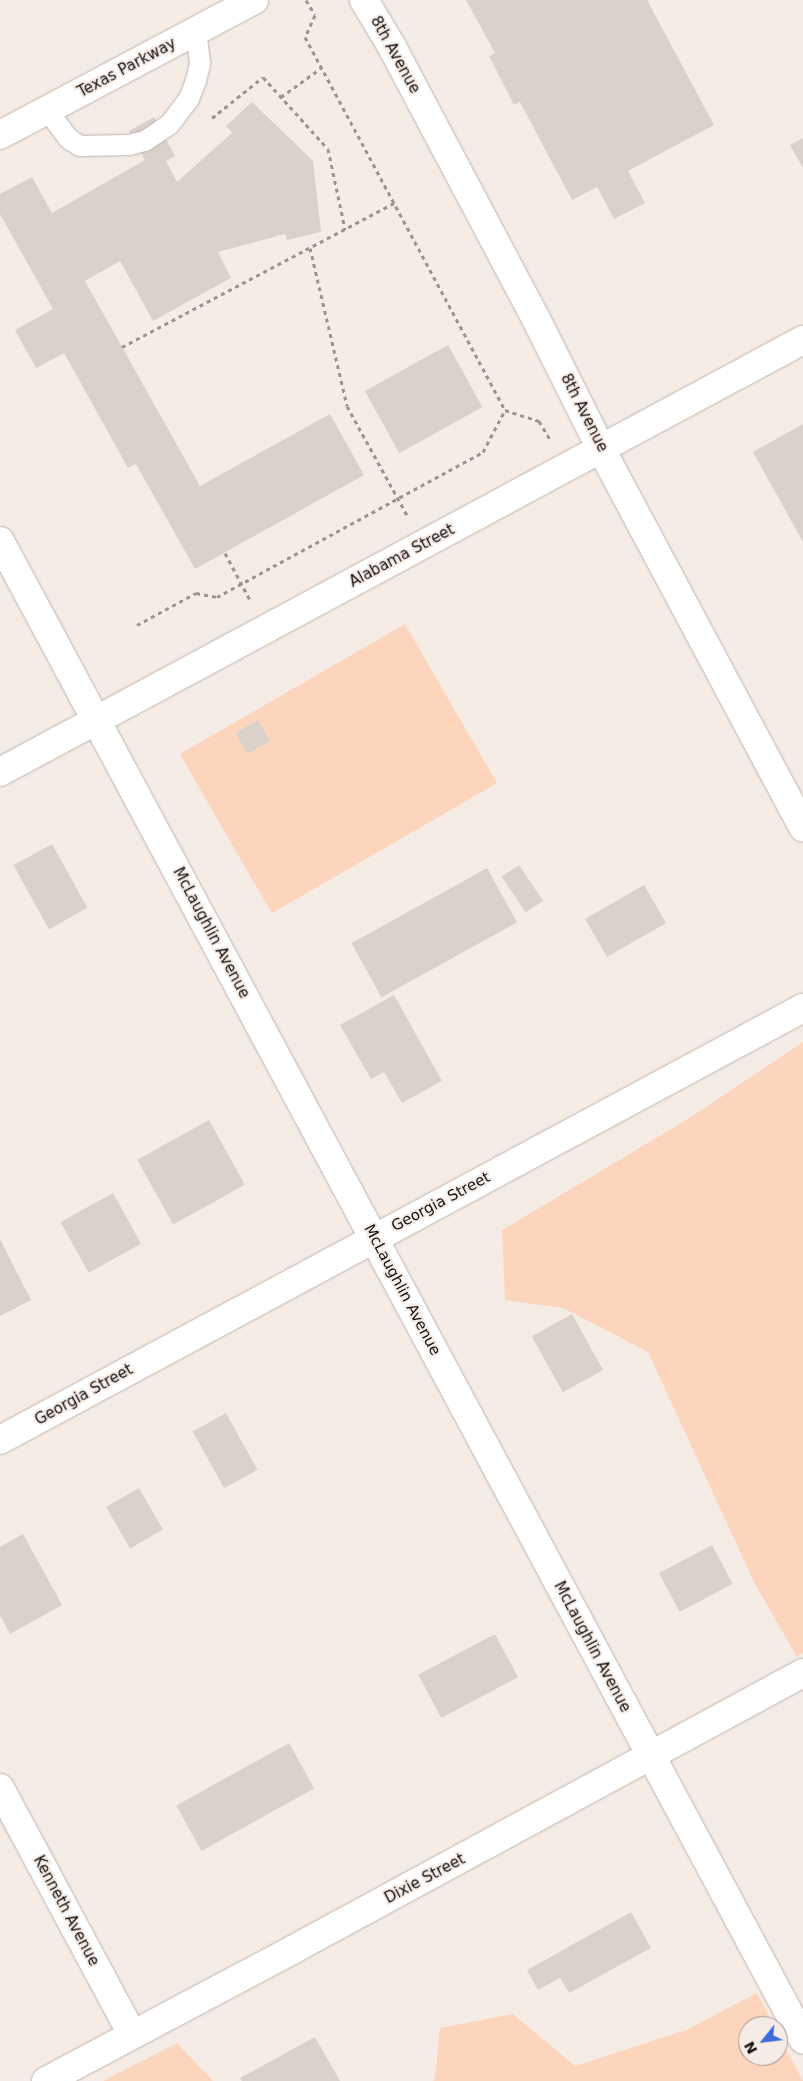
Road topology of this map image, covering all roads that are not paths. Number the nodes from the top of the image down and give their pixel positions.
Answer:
1 (254, 0) edge
2 (364, 0) edge
3 (196, 32) junction
4 (47, 110) junction
5 (0, 135) edge
6 (803, 340) edge
7 (601, 448) junction
8 (0, 541) edge
9 (97, 720) junction
10 (0, 772) edge
11 (803, 827) edge
12 (803, 1008) edge
13 (374, 1238) junction
14 (0, 1440) edge
15 (803, 1673) edge
16 (651, 1757) junction
17 (0, 1788) edge
18 (132, 2034) junction
19 (803, 2038) edge
20 (46, 2081) edge

1 - 3 street, Texas Parkway
2 - 7 street, 8th Avenue
3 - 4 street, Texas Parkway
3 - 4 lane
4 - 5 street, Texas Parkway
6 - 7 street, Alabama Street
7 - 9 street, Alabama Street
7 - 11 street, 8th Avenue
8 - 9 street, McLaughlin Avenue
9 - 10 street, Alabama Street
9 - 13 street, McLaughlin Avenue
12 - 13 street, Georgia Street
13 - 14 street, Georgia Street
13 - 16 street, McLaughlin Avenue
15 - 16 street, Dixie Street
16 - 18 street, Dixie Street
16 - 19 street, McLaughlin Avenue
17 - 18 street, Kenneth Avenue
18 - 20 street, Dixie Street

